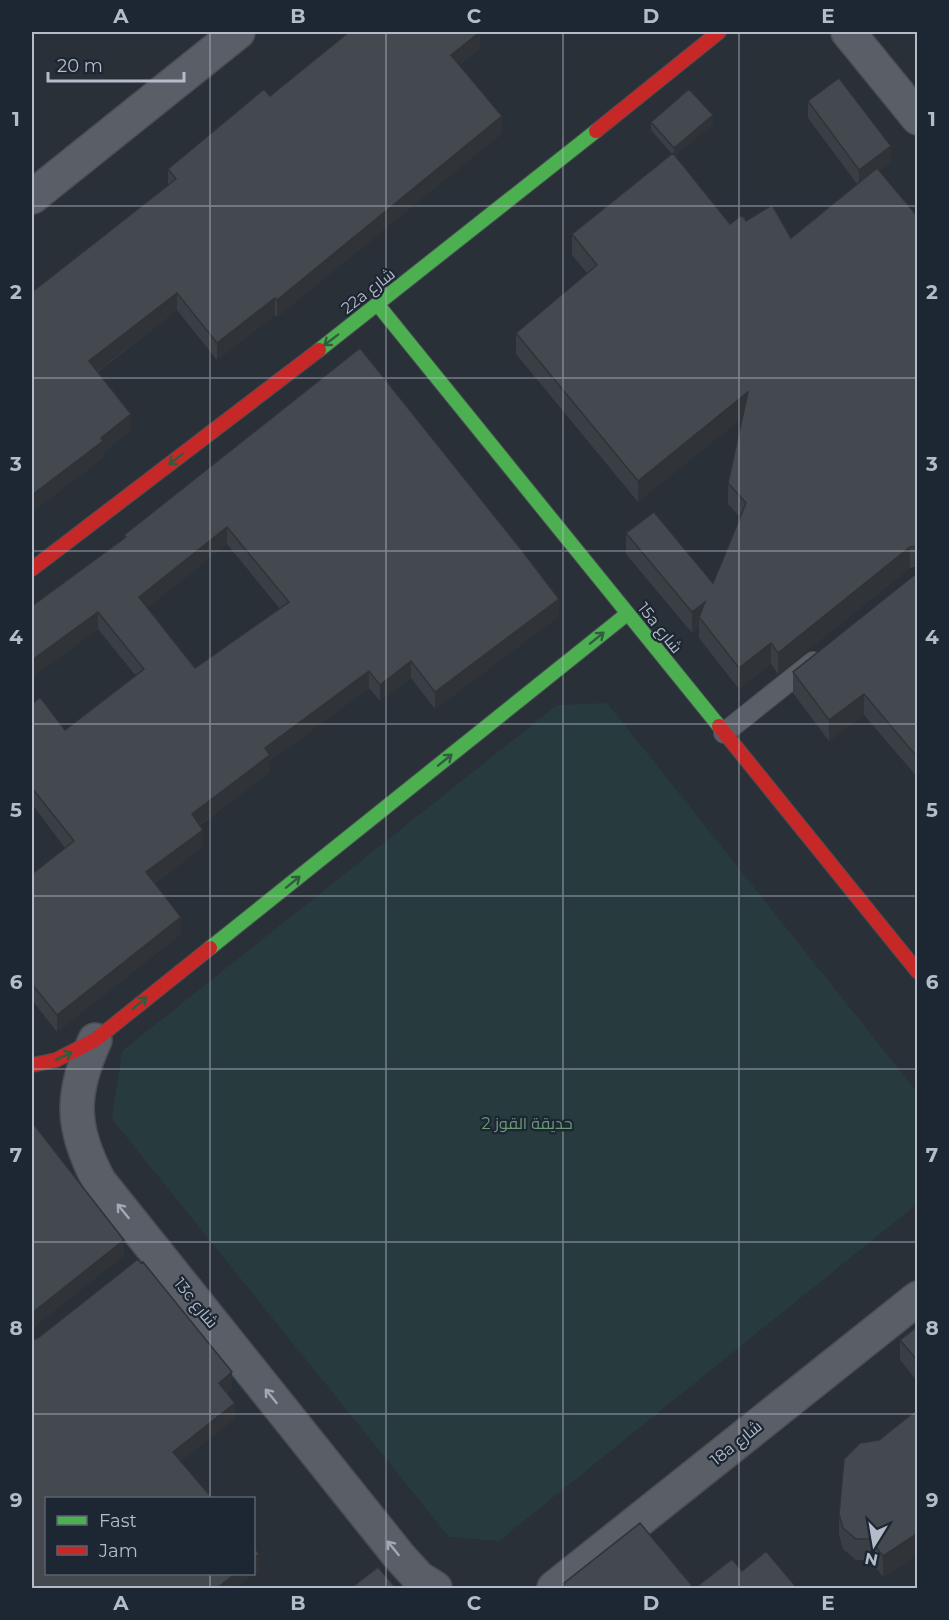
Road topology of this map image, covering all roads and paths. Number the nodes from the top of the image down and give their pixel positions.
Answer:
1 (238, 32) edge
2 (848, 32) edge
3 (709, 35) edge
4 (918, 118) edge
5 (32, 197) edge
6 (378, 305) junction
7 (32, 570) edge
8 (627, 614) junction
9 (825, 651) edge
10 (724, 733) junction
11 (918, 972) edge
12 (95, 1040) junction
13 (32, 1065) edge
14 (918, 1298) edge
15 (435, 1588) edge
16 (554, 1588) edge

1 - 5 street
2 - 4 street
3 - 6 street, 22a شارع
6 -> 7 street, 22a شارع
6 - 8 street, 15a شارع
8 - 10 street, 15a شارع
12 -> 8 street
9 - 10 lane
10 - 11 street, 15a شارع
13 -> 12 street
15 -> 12 street, 13c شارع
14 - 16 street, 18a شارع

